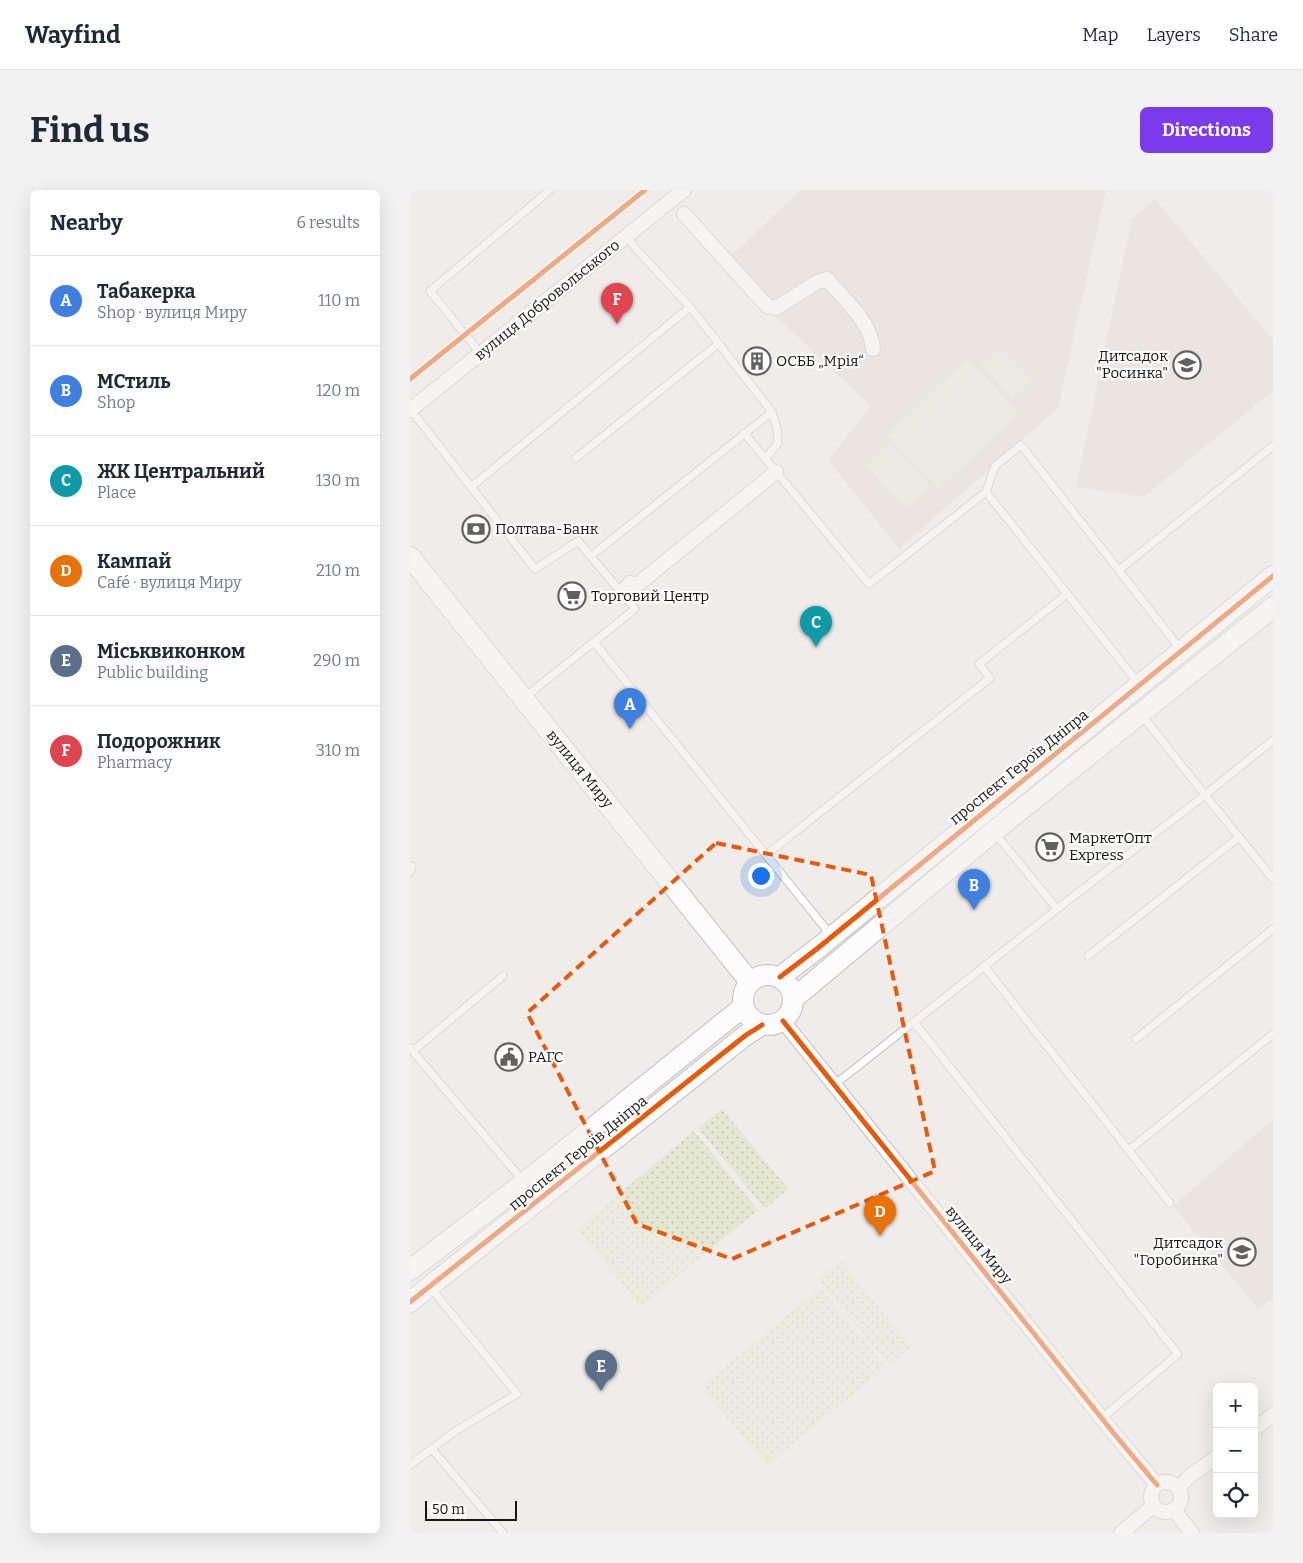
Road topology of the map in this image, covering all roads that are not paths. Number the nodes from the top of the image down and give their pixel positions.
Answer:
1 (550, 190) edge
2 (684, 190) edge
3 (684, 214) dead end
4 (626, 236) junction
5 (690, 307) junction
6 (718, 344) junction
7 (874, 349) dead end
8 (480, 353) junction
9 (410, 410) edge
10 (772, 412) junction
11 (744, 434) junction
12 (1273, 446) edge
13 (576, 458) dead end
14 (765, 459) junction
15 (776, 472) junction
16 (471, 487) junction
17 (986, 492) junction
18 (591, 556) junction
19 (410, 557) edge
20 (1119, 570) junction
21 (1273, 576) edge
22 (622, 593) junction
23 (1066, 594) junction
24 (1273, 607) edge
25 (594, 642) junction
26 (1181, 650) junction
27 (1140, 685) junction
28 (524, 698) junction
29 (1140, 714) junction
30 (1087, 728) junction
31 (1273, 740) edge
32 (1101, 746) junction
33 (1205, 795) junction
34 (993, 832) junction
35 (1239, 837) junction
36 (766, 855) junction
37 (1273, 879) edge
38 (1057, 909) junction
39 (1273, 930) edge
40 (832, 937) junction
41 (1088, 956) dead end
42 (984, 966) junction
43 (503, 976) dead end
44 (780, 978) junction
45 (750, 982) junction
46 (793, 999) junction
47 (743, 1007) junction
48 (783, 1021) junction
49 (914, 1022) junction
50 (762, 1024) junction
51 (1273, 1034) edge
52 (1136, 1039) dead end
53 (411, 1050) edge
54 (834, 1085) junction
55 (1129, 1150) junction
56 (524, 1182) junction
57 (1170, 1203) dead end
58 (412, 1268) edge
59 (430, 1287) junction
60 (410, 1302) edge
61 (1273, 1415) edge
62 (1102, 1418) junction
63 (1255, 1428) edge
64 (432, 1449) junction
65 (1213, 1459) edge
66 (410, 1465) edge
67 (1157, 1485) junction
68 (1178, 1488) junction
69 (1153, 1506) junction
70 (1174, 1510) junction
71 (503, 1533) edge
72 (1121, 1533) edge
73 (1192, 1533) edge

1 - 8 lane
2 - 4 street, вулиця Добровольського
3 - 7 street
4 - 5 lane
4 - 8 street, вулиця Добровольського
5 - 6 lane
5 - 16 lane
6 - 10 lane
6 - 13 lane
8 - 9 street, вулиця Добровольського
9 - 16 lane
10 - 11 lane
10 - 14 lane
11 - 14 lane
11 - 18 lane
12 - 20 lane
14 - 15 lane
15 - 17 lane
15 - 22 street
16 - 18 lane
17 - 20 lane
17 - 23 lane
18 - 22 lane
19 - 28 street, вулиця Миру
20 - 26 lane
21 - 26 street, проспект Героїв Дніпра
22 - 25 lane
23 - 27 lane
23 - 36 lane
24 - 29 street
25 - 28 lane
25 - 36 lane
26 - 27 street, проспект Героїв Дніпра
27 - 30 street, проспект Героїв Дніпра
28 - 45 street, вулиця Миру
29 - 32 street
29 - 33 lane
30 - 32 street, проспект Героїв Дніпра
30 - 40 street, проспект Героїв Дніпра
31 - 33 lane
32 - 34 street
33 - 35 lane
33 - 38 lane
34 - 38 lane
34 - 46 street
35 - 37 lane
35 - 41 lane
36 - 40 lane
38 - 42 lane
39 - 52 lane
40 - 44 street, проспект Героїв Дніпра
42 - 49 lane
42 - 55 lane
43 - 53 lane
44 - 45 street
44 - 46 street
45 - 47 street
46 - 48 street
47 - 50 street
47 - 56 street, проспект Героїв Дніпра
48 - 50 street
48 - 54 street, вулиця Миру
49 - 54 lane
49 - 62 lane
50 - 59 street, проспект Героїв Дніпра
51 - 55 lane
53 - 56 lane
54 - 62 street, вулиця Миру
55 - 57 lane
56 - 58 street, проспект Героїв Дніпра
58 - 59 street, проспект Героїв Дніпра
59 - 60 street, проспект Героїв Дніпра
59 - 64 lane
61 - 63 street
62 - 67 street, вулиця Миру
64 - 66 lane
64 - 71 lane
65 - 68 street
67 - 68 street
67 - 69 street
68 - 70 street
69 - 70 street
69 - 72 street
70 - 73 street

